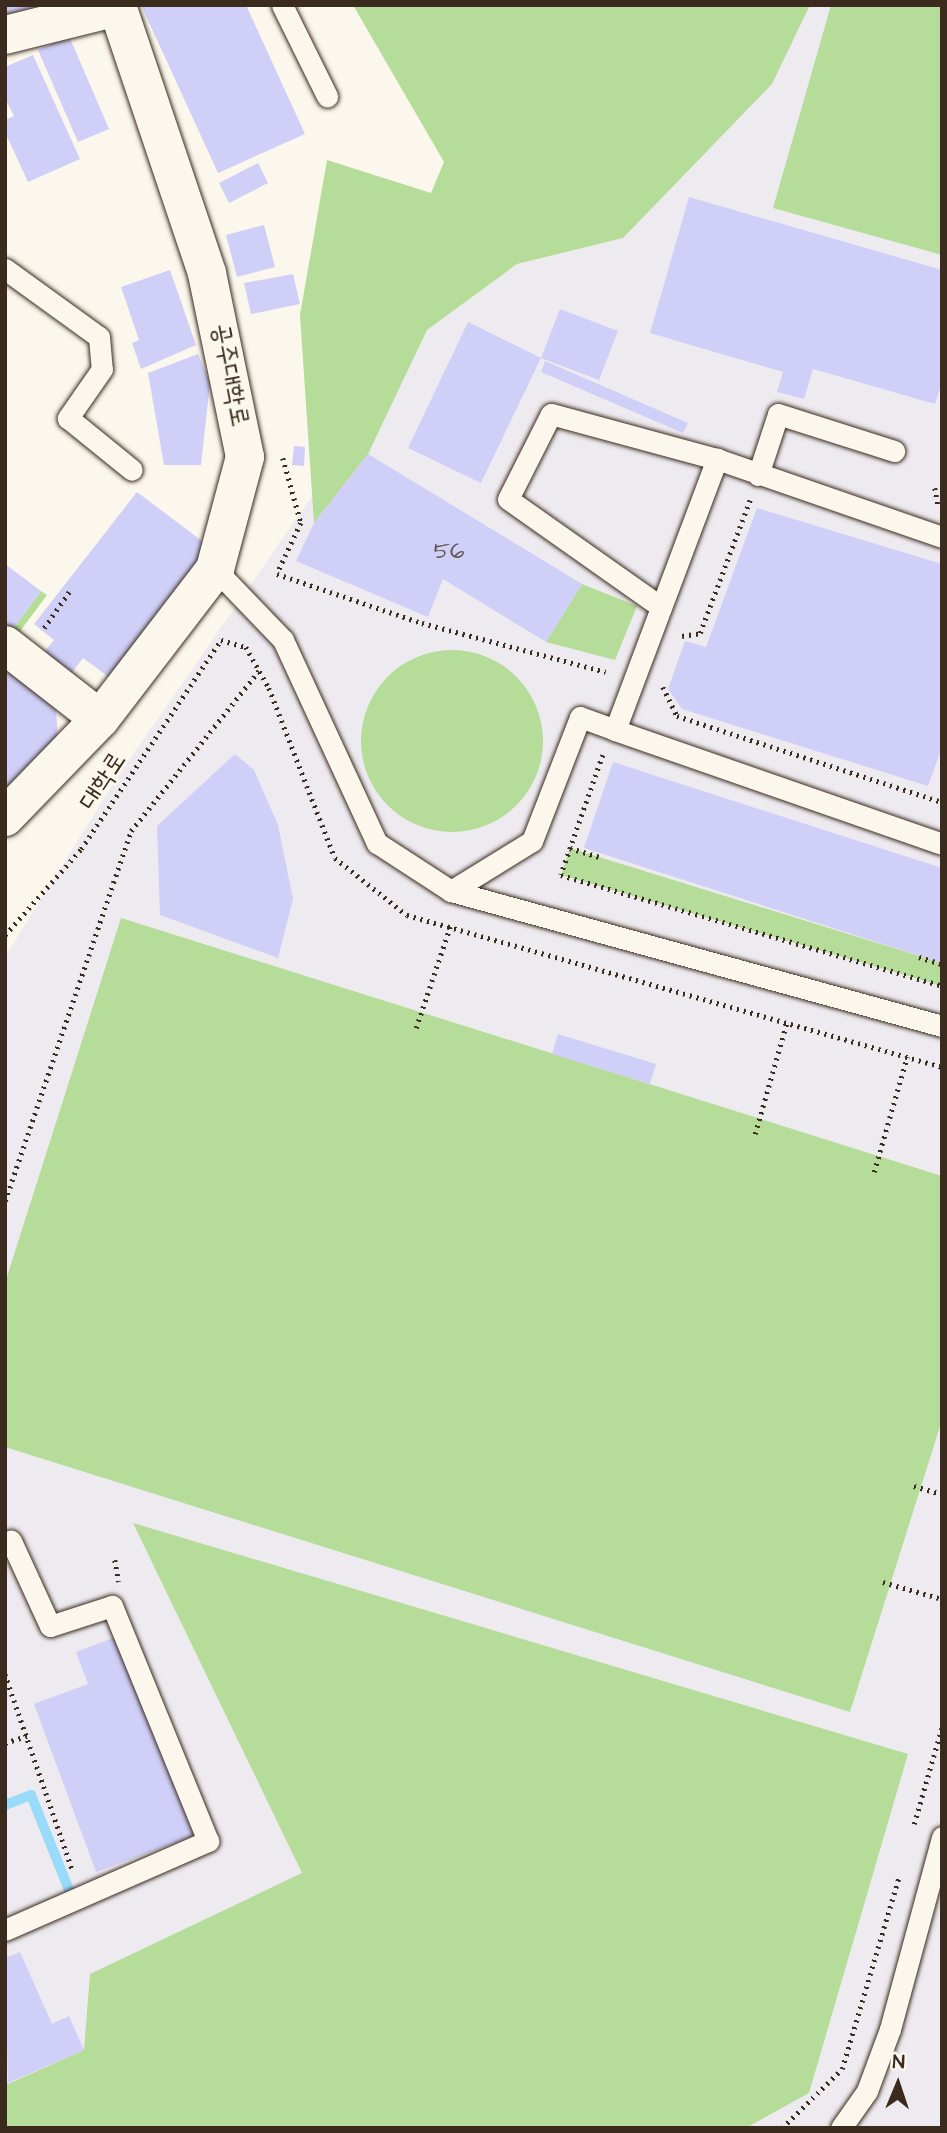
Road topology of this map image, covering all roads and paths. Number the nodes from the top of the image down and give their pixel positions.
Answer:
1 (282, 5) edge
2 (117, 6) edge
3 (5, 35) edge
4 (327, 96) dead end
5 (5, 269) edge
6 (894, 451) dead end
7 (284, 459) dead end
8 (717, 459) junction
9 (132, 470) dead end
10 (758, 475) junction
11 (935, 488) dead end
12 (764, 500) dead end
13 (942, 507) edge
14 (942, 537) edge
15 (215, 569) junction
16 (69, 592) dead end
17 (662, 607) junction
18 (22, 640) edge
19 (221, 640) dead end
20 (283, 640) junction
21 (679, 644) dead end
22 (610, 673) dead end
23 (666, 677) dead end
24 (100, 719) junction
25 (615, 730) junction
26 (617, 758) dead end
27 (942, 802) edge
28 (5, 817) edge
29 (942, 844) edge
30 (570, 848) junction
31 (598, 857) dead end
32 (451, 891) junction
33 (450, 927) dead end
34 (5, 935) edge
35 (919, 957) dead end
36 (942, 964) edge
37 (942, 986) edge
38 (787, 1022) dead end
39 (942, 1026) edge
40 (416, 1028) dead end
41 (908, 1057) dead end
42 (755, 1134) dead end
43 (874, 1172) dead end
44 (5, 1201) edge
45 (914, 1486) dead end
46 (942, 1494) edge
47 (10, 1541) dead end
48 (883, 1582) dead end
49 (942, 1599) edge
50 (5, 1674) edge
51 (942, 1727) edge
52 (27, 1736) junction
53 (5, 1743) edge
54 (911, 1836) dead end
55 (942, 1837) edge
56 (903, 1862) dead end
57 (78, 1886) dead end
58 (5, 1930) edge
59 (782, 2128) edge
60 (841, 2128) edge

1 - 4 lane
2 - 3 street
2 - 15 street, 공주대학로
5 - 9 lane
6 - 10 lane
7 - 22 path
8 - 10 lane
8 - 17 lane
8 - 17 lane
10 - 14 lane
11 - 13 path
12 - 21 path
15 - 20 lane
15 - 24 street, 공주대학로
16 - 18 path
17 - 25 lane
18 - 24 street
19 - 34 path, 대학로
20 - 32 lane
20 - 44 path
23 - 27 path
24 - 28 street, 공주대학로
25 - 29 lane
25 - 32 lane
26 - 30 path
30 - 31 path
30 - 37 path
32 - 39 lane
33 - 40 path
35 - 36 path
38 - 42 path
41 - 43 path
45 - 46 path
47 - 58 lane
48 - 49 path
50 - 52 path
51 - 54 path
52 - 53 path
52 - 57 path
55 - 60 lane
56 - 59 path

